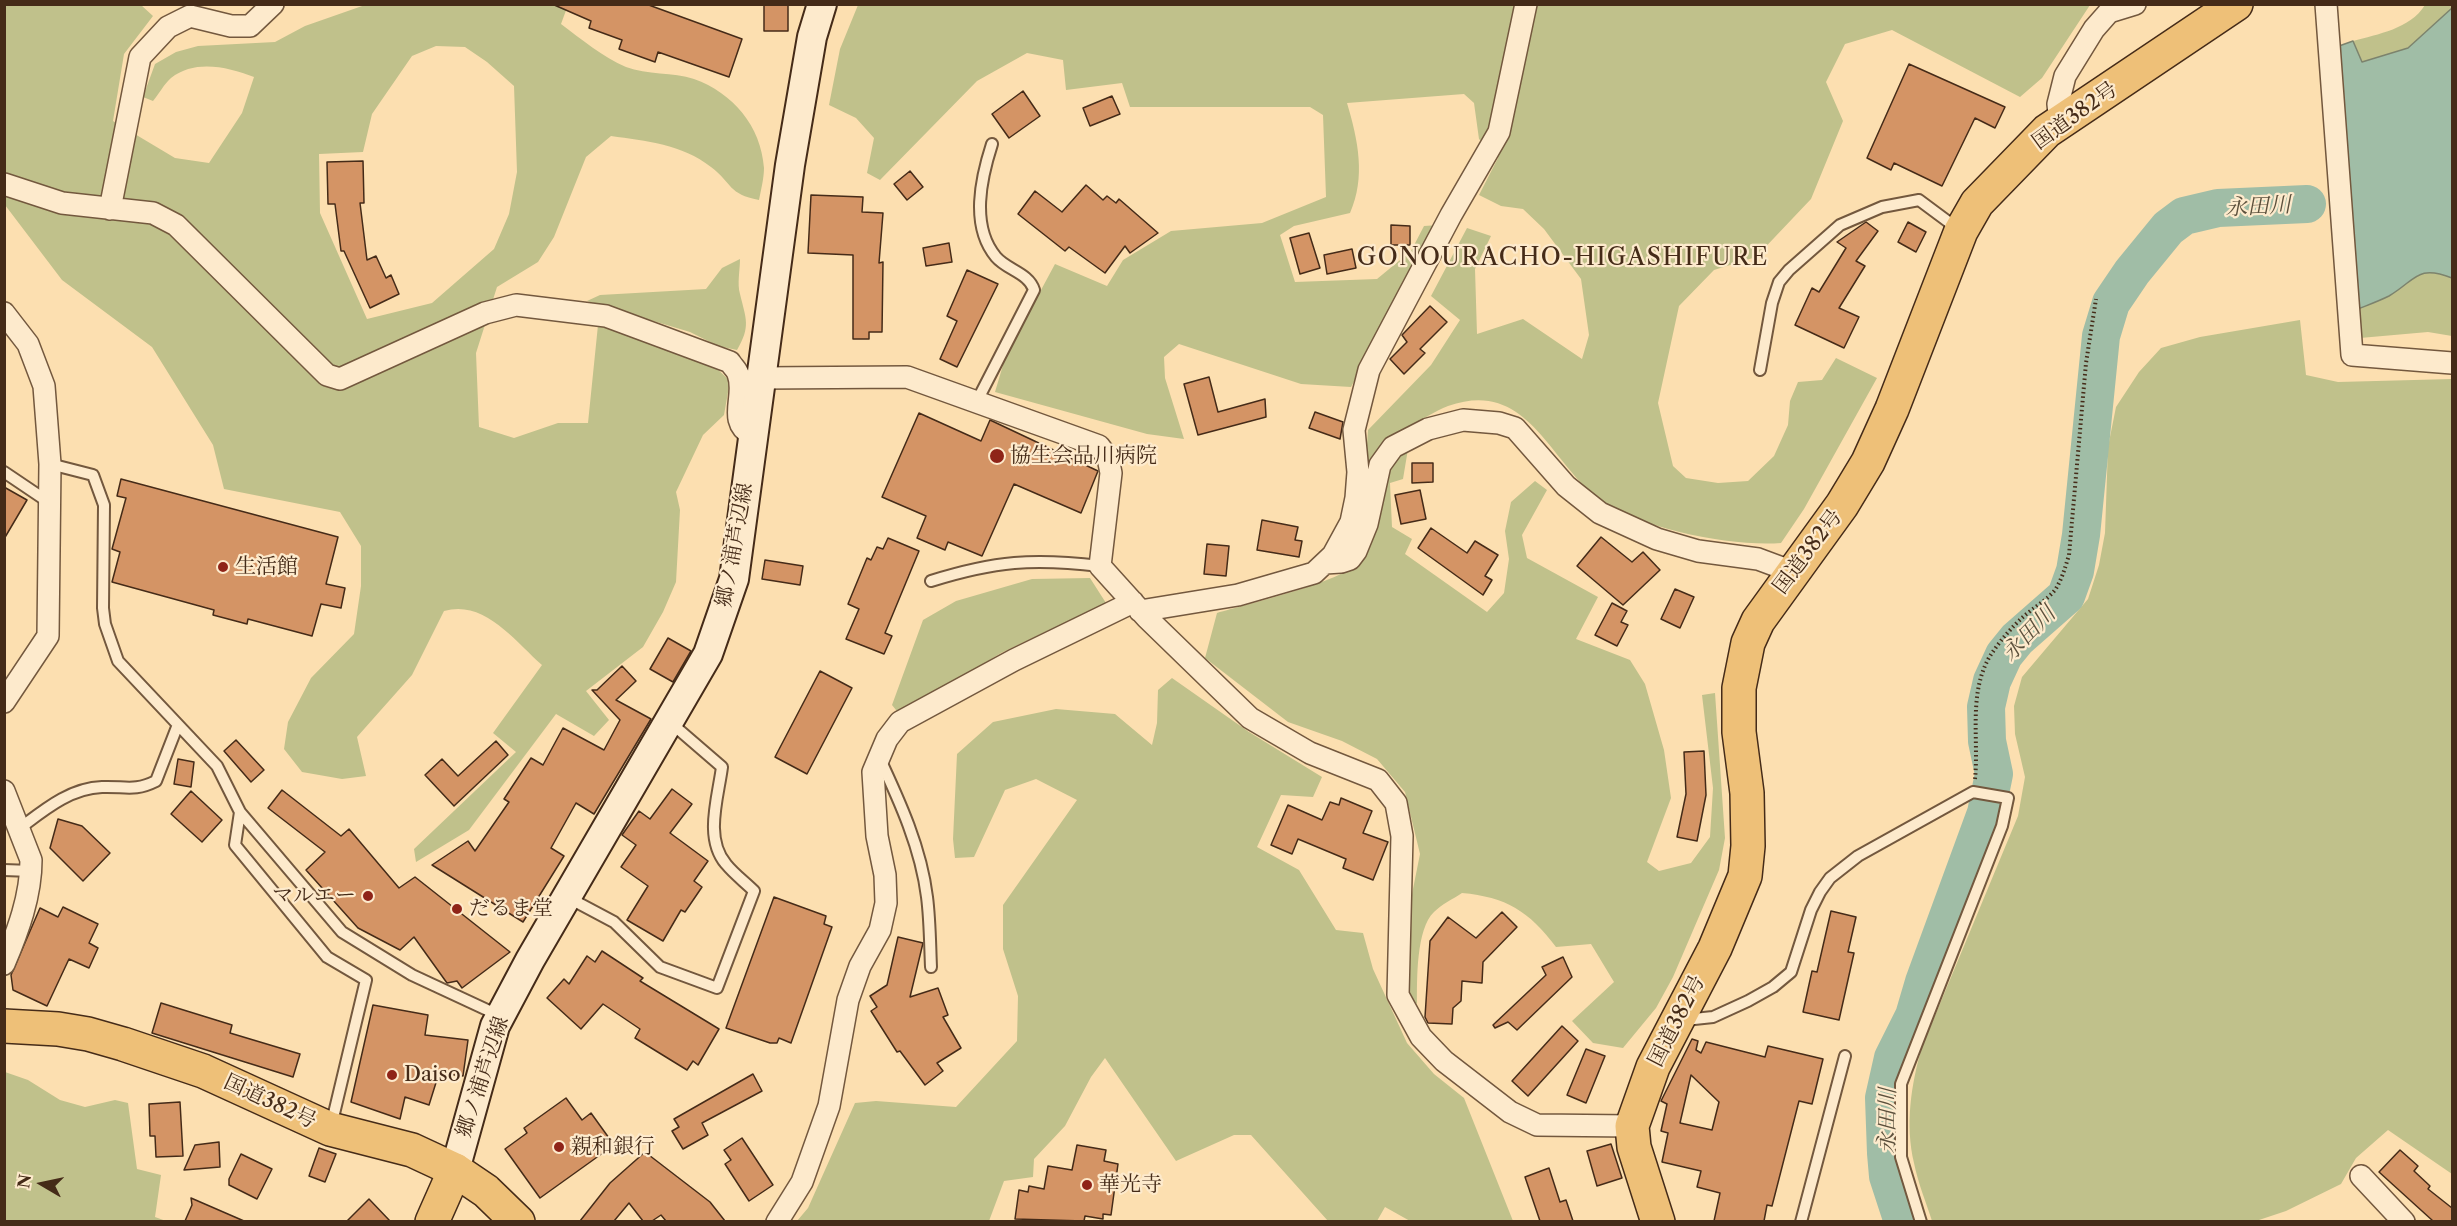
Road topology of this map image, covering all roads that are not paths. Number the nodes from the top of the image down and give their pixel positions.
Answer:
1 (273, 4) edge
2 (822, 4) edge
3 (1526, 4) edge
4 (2135, 4) edge
5 (2236, 4) edge
6 (2326, 4) edge
7 (2060, 123) junction
8 (992, 144) dead end
9 (4, 184) edge
10 (110, 209) junction
11 (1961, 231) junction
12 (4, 313) edge
13 (2452, 363) edge
14 (1760, 370) dead end
15 (761, 378) junction
16 (977, 401) junction
17 (752, 435) junction
18 (50, 464) junction
19 (4, 472) edge
20 (50, 503) junction
21 (1325, 562) junction
22 (1100, 566) junction
23 (1793, 572) junction
24 (931, 581) dead end
25 (1137, 606) junction
26 (4, 702) edge
27 (669, 722) junction
28 (177, 727) junction
29 (878, 756) junction
30 (4, 791) edge
31 (240, 812) junction
32 (20, 828) junction
33 (4, 870) edge
34 (31, 871) junction
35 (567, 897) junction
36 (4, 964) edge
37 (932, 967) dead end
38 (501, 1016) junction
39 (1676, 1020) junction
40 (4, 1026) edge
41 (1845, 1056) dead end
42 (1632, 1126) junction
43 (330, 1129) junction
44 (455, 1170) junction
45 (2361, 1176) dead end
46 (432, 1221) edge
47 (518, 1221) edge
48 (777, 1221) edge
49 (1658, 1221) edge
50 (1801, 1221) edge
51 (1921, 1221) edge
52 (2404, 1221) edge

1 - 10 street
2 - 15 main road, 郷ノ浦芦辺線
3 - 21 street
4 - 7 street
5 - 7 main road, 国道382号
6 - 13 street
7 - 11 main road, 国道382号
8 - 16 lane
9 - 10 street
10 - 17 street
11 - 14 lane
11 - 23 main road, 国道382号
12 - 18 street
15 - 16 street
15 - 17 main road, 郷ノ浦芦辺線
16 - 22 street
17 - 27 main road, 郷ノ浦芦辺線
18 - 20 street
18 - 28 lane
19 - 20 lane
20 - 26 street
21 - 23 street
21 - 25 street
22 - 24 lane
22 - 25 street
23 - 39 main road, 国道382号
25 - 29 street
25 - 42 street
27 - 35 main road, 郷ノ浦芦辺線
27 - 35 lane
28 - 31 lane
28 - 32 lane
29 - 37 lane
29 - 48 street
30 - 32 street
31 - 38 lane
31 - 43 lane
32 - 34 street
33 - 34 lane
34 - 36 street
35 - 38 main road, 郷ノ浦芦辺線
38 - 44 main road, 郷ノ浦芦辺線
39 - 42 main road, 国道382号
39 - 51 lane
40 - 43 main road, 国道382号
41 - 50 lane
42 - 49 main road, 国道382号
43 - 44 main road, 国道382号
44 - 46 main road
44 - 47 main road, 国道382号
45 - 52 street

